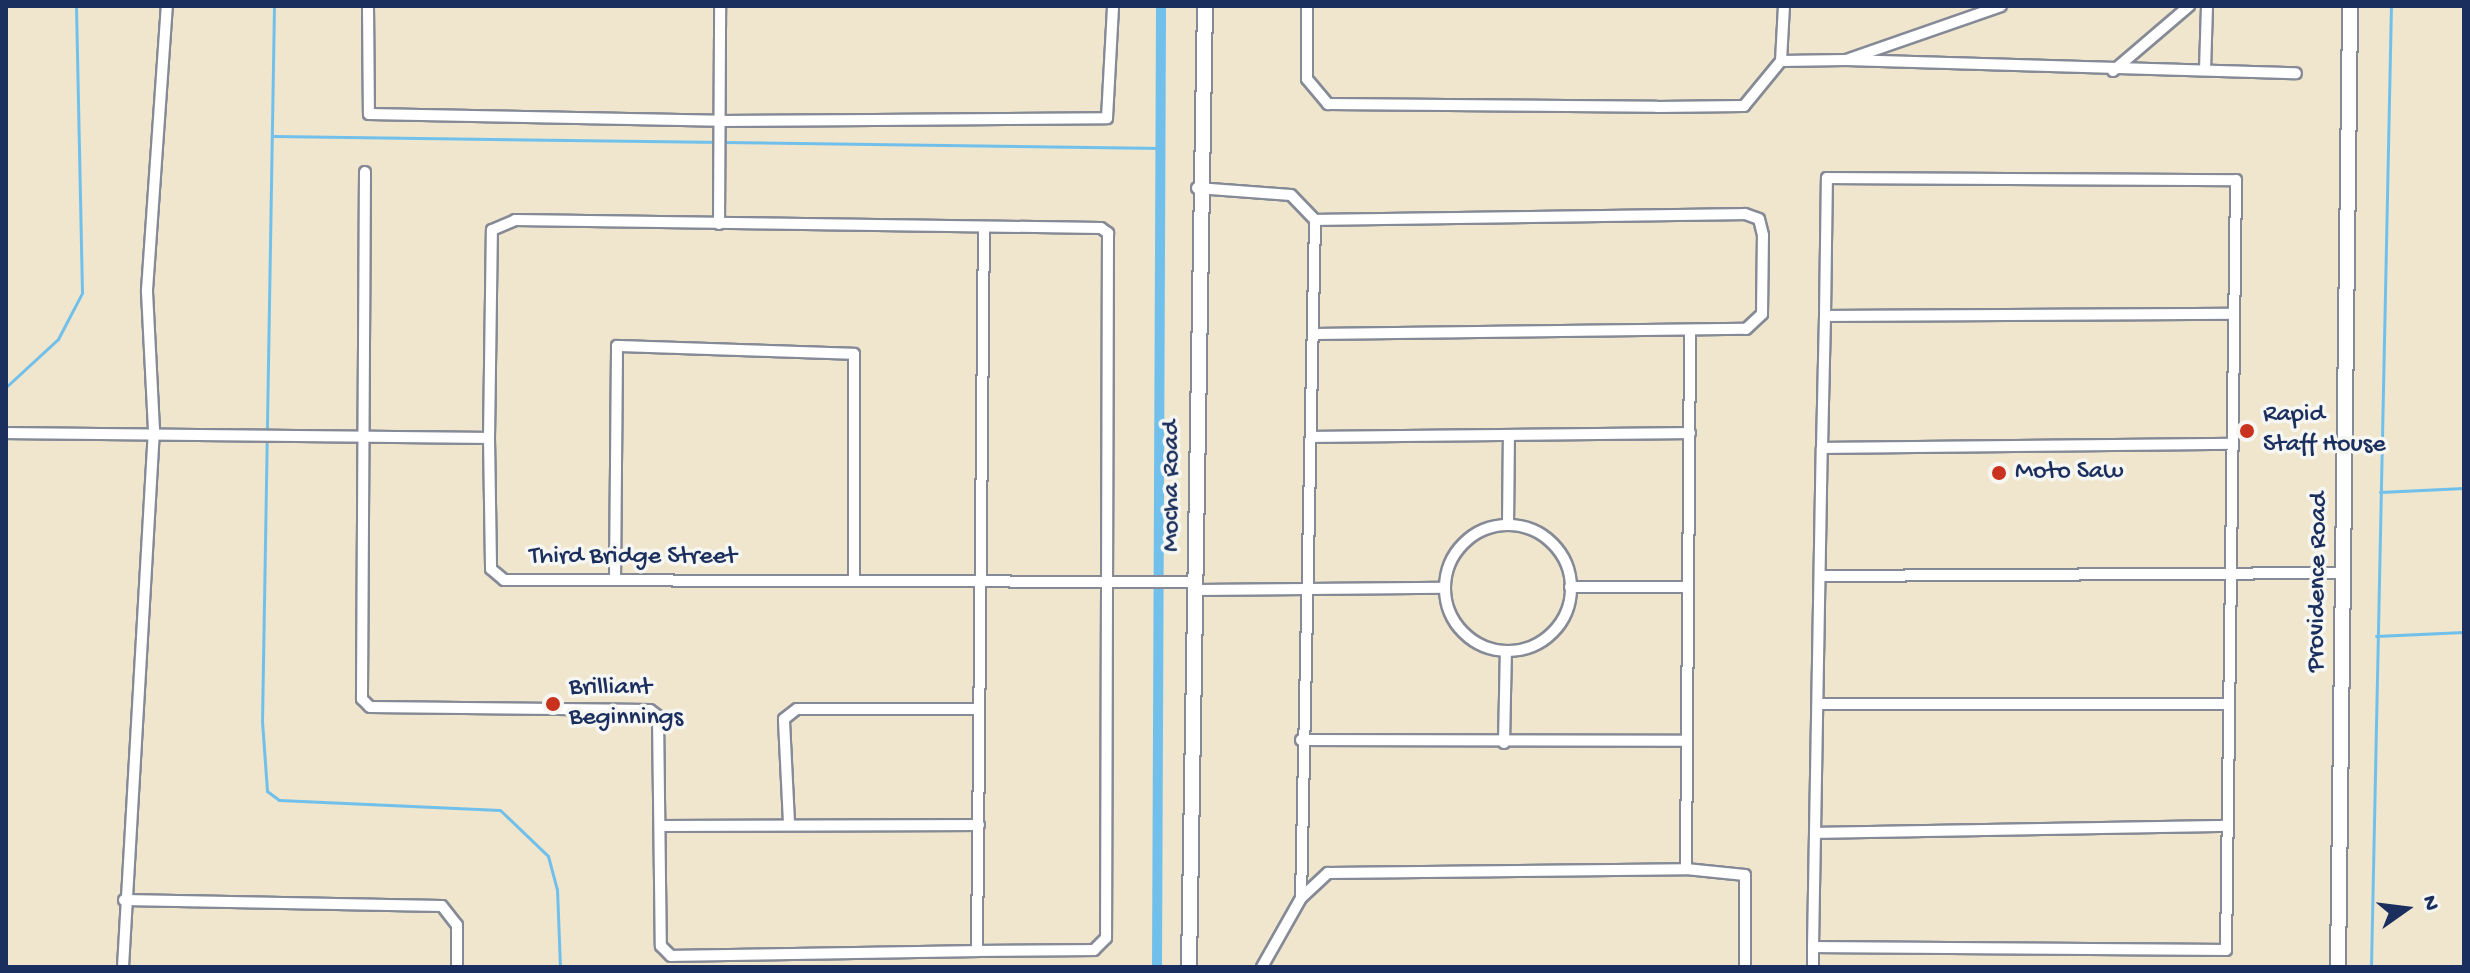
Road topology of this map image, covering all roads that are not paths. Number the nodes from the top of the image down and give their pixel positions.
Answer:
1 (167, 6) edge
2 (368, 6) edge
3 (720, 6) edge
4 (1113, 6) edge
5 (1205, 6) edge
6 (1307, 6) edge
7 (1784, 6) edge
8 (2001, 6) edge
9 (2189, 6) edge
10 (2207, 6) edge
11 (2350, 6) edge
12 (2357, 6) edge
13 (1846, 60) junction
14 (1781, 61) junction
15 (2205, 70) junction
16 (2113, 71) junction
17 (2296, 73) dead end
18 (720, 121) junction
19 (365, 172) dead end
20 (1197, 188) junction
21 (1315, 220) junction
22 (719, 224) junction
23 (984, 227) junction
24 (2234, 314) junction
25 (1825, 316) junction
26 (1690, 331) junction
27 (1314, 334) junction
28 (154, 430) junction
29 (6, 433) edge
30 (1690, 433) junction
31 (1509, 435) junction
32 (360, 436) junction
33 (1311, 437) junction
34 (2232, 444) junction
35 (489, 448) junction
36 (1822, 448) junction
37 (1508, 525) junction
38 (2343, 573) junction
39 (2231, 574) junction
40 (1820, 576) junction
41 (615, 580) junction
42 (854, 581) junction
43 (981, 582) junction
44 (1110, 583) junction
45 (1197, 586) junction
46 (1570, 587) junction
47 (1688, 587) junction
48 (1445, 588) junction
49 (1309, 589) junction
50 (1506, 651) junction
51 (1818, 704) junction
52 (2229, 704) junction
53 (978, 709) junction
54 (1301, 740) junction
55 (1686, 741) junction
56 (1504, 743) junction
57 (789, 823) junction
58 (979, 825) junction
59 (664, 826) junction
60 (2228, 826) junction
61 (1815, 833) junction
62 (1686, 869) junction
63 (1301, 898) junction
64 (124, 900) junction
65 (1813, 947) junction
66 (977, 951) junction
67 (123, 967) edge
68 (457, 967) edge
69 (1189, 967) edge
70 (1262, 967) edge
71 (1745, 967) edge
72 (1813, 967) edge
73 (2338, 967) edge
74 (2347, 967) edge

1 - 28 street
2 - 18 street
3 - 18 street
4 - 18 street
5 - 20 street, Mocha Road
6 - 14 street
7 - 14 street
8 - 13 street
9 - 16 street
10 - 15 street
11 - 38 street, Providence Road
12 - 74 street, Providence Road
13 - 14 street
13 - 16 street
15 - 16 street
15 - 17 street
18 - 22 street
19 - 32 street
20 - 21 street
20 - 45 street, Mocha Road
21 - 26 street
21 - 27 street
22 - 23 street
22 - 35 street, Third Bridge Street
23 - 43 street
23 - 44 street
24 - 25 street
24 - 25 street
24 - 34 street
25 - 36 street
26 - 27 street
26 - 30 street
27 - 33 street
28 - 29 street
28 - 32 street
28 - 64 street
30 - 31 street
30 - 47 street
31 - 33 street
31 - 37 street
32 - 35 street
32 - 59 street
33 - 49 street
34 - 36 street
34 - 39 street
35 - 41 street, Third Bridge Street
36 - 40 street
37 - 46 street
37 - 48 street
38 - 39 street
38 - 73 street, Providence Road
39 - 40 street
39 - 52 street
40 - 51 street
41 - 42 street, Third Bridge Street
41 - 42 street
42 - 43 street, Third Bridge Street
43 - 44 street, Third Bridge Street
43 - 53 street
44 - 45 street, Third Bridge Street
44 - 66 street
45 - 49 street, Third Bridge Street
45 - 69 street, Mocha Road
46 - 47 street
46 - 50 street
47 - 55 street
48 - 49 street, Third Bridge Street
48 - 50 street
49 - 54 street
50 - 56 street
51 - 52 street
51 - 61 street
52 - 60 street
53 - 57 street
53 - 58 street
54 - 56 street
54 - 63 street
55 - 56 street
55 - 62 street
57 - 58 street
57 - 59 street
58 - 66 street
59 - 66 street
60 - 61 street
60 - 65 street
61 - 65 street
62 - 63 street
62 - 71 street
63 - 70 street
64 - 67 street
64 - 68 street
65 - 72 street

